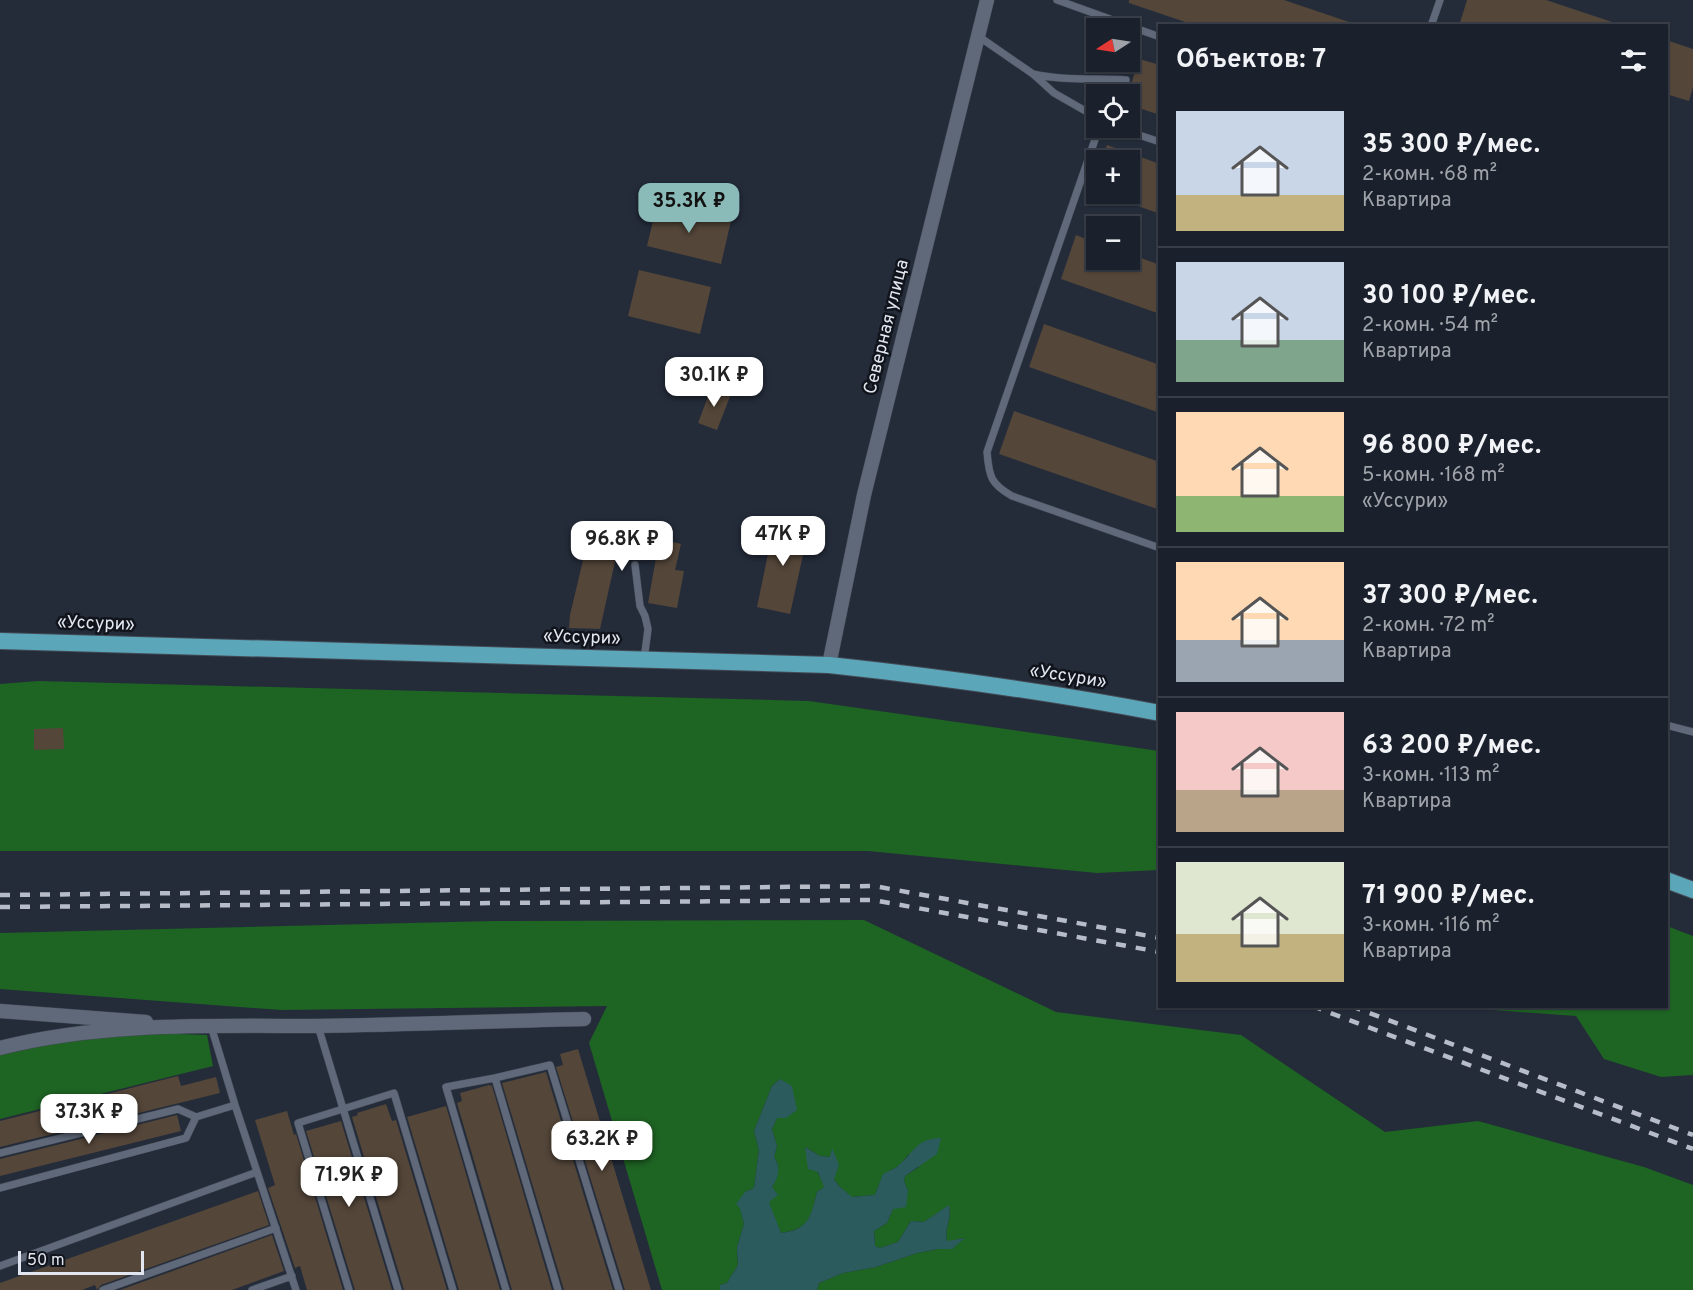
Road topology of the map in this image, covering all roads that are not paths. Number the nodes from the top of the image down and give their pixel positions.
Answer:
1 (987, 0) edge
2 (1057, 0) edge
3 (1440, 0) edge
4 (1432, 24) edge
5 (978, 36) junction
6 (1158, 36) edge
7 (1033, 74) junction
8 (1126, 80) dead end
9 (1086, 111) edge
10 (1140, 135) edge
11 (1096, 138) edge
12 (1158, 141) edge
13 (1158, 547) edge
14 (635, 565) dead end
15 (0, 641) edge
16 (644, 660) junction
17 (829, 665) junction
18 (1158, 713) edge
19 (1668, 725) edge
20 (1693, 732) edge
21 (1668, 881) edge
22 (1693, 891) edge
23 (0, 1011) edge
24 (584, 1019) dead end
25 (211, 1026) junction
26 (318, 1026) junction
27 (0, 1048) edge
28 (495, 1078) junction
29 (235, 1105) junction
30 (342, 1109) junction
31 (196, 1118) junction
32 (0, 1153) edge
33 (257, 1172) junction
34 (0, 1188) edge
35 (276, 1228) junction
36 (0, 1266) edge
37 (292, 1276) junction
38 (103, 1290) edge
39 (252, 1290) edge
40 (296, 1290) edge
41 (350, 1290) edge
42 (398, 1290) edge
43 (453, 1290) edge
44 (506, 1290) edge
45 (558, 1290) edge
46 (619, 1290) edge

1 - 5 street, Северная улица
2 - 6 lane
3 - 4 lane
5 - 7 lane
5 - 17 street, Северная улица
7 - 8 lane
7 - 9 lane
10 - 12 lane
11 - 13 lane
14 - 16 lane
15 - 16 highway, «Уссури»
16 - 17 highway, «Уссури»
17 - 18 highway, «Уссури»
19 - 20 lane
21 - 22 highway
23 - 25 street
24 - 26 street
25 - 26 street
25 - 27 street
25 - 29 lane
26 - 30 lane
28 - 44 lane
28 - 45 lane
28 - 46 lane
29 - 31 lane
29 - 33 lane
30 - 41 lane
30 - 42 lane
30 - 43 lane
31 - 32 lane
31 - 34 lane
33 - 35 lane
33 - 36 lane
35 - 37 lane
35 - 38 lane
37 - 39 lane
37 - 40 lane

